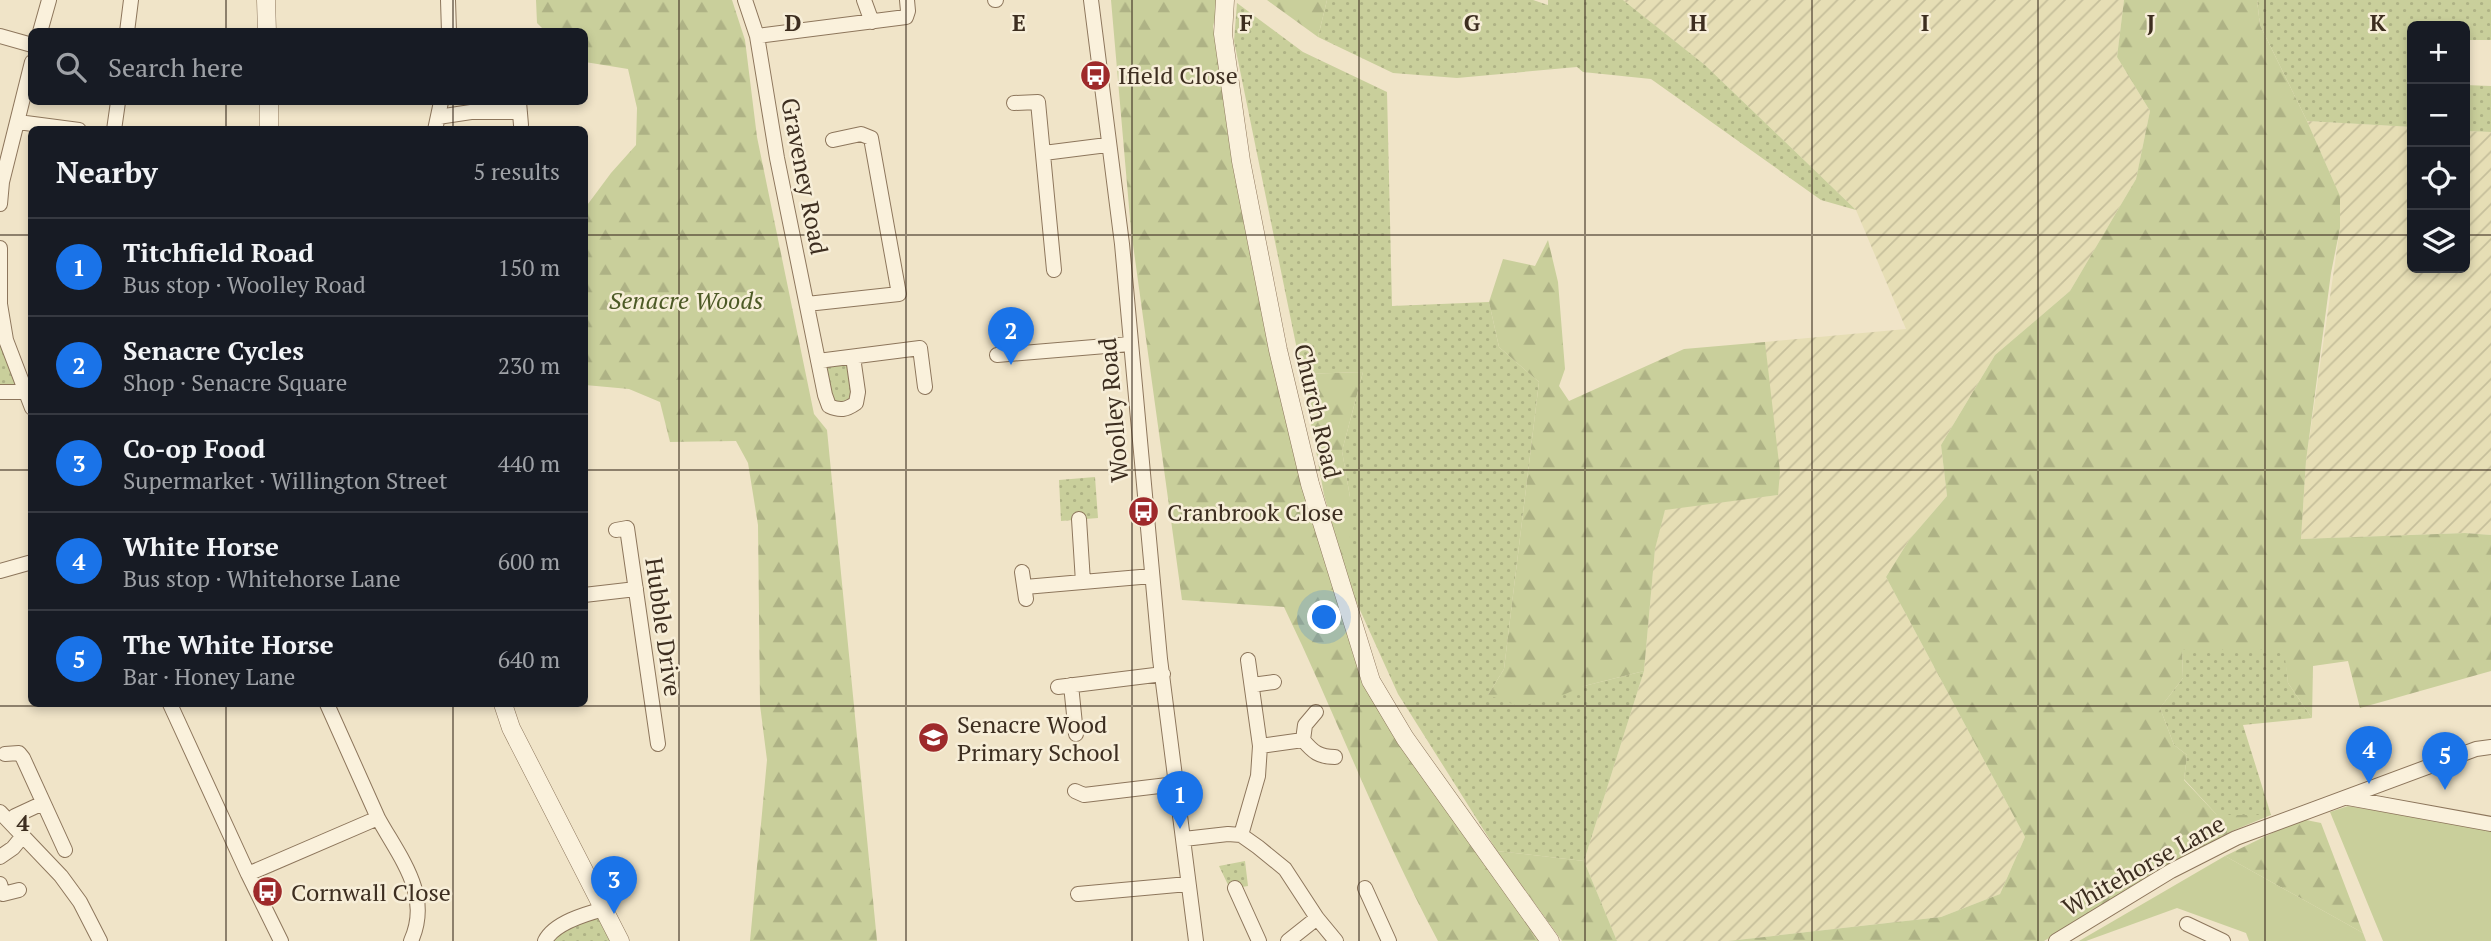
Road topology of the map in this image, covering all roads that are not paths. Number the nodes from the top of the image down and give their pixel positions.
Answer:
1 (49, 0) edge
2 (131, 0) edge
3 (266, 0) edge
4 (448, 0) edge
5 (745, 0) edge
6 (864, 0) edge
7 (907, 0) edge
8 (1091, 0) edge
9 (1225, 0) edge
10 (872, 22) junction
11 (41, 28) edge
12 (128, 28) edge
13 (267, 28) edge
14 (449, 28) edge
15 (0, 36) edge
16 (757, 36) junction
17 (28, 44) edge
18 (28, 74) edge
19 (1014, 103) dead end
20 (118, 105) edge
21 (268, 105) edge
22 (440, 105) edge
23 (520, 113) edge
24 (18, 122) junction
25 (437, 123) edge
26 (48, 126) edge
27 (115, 126) edge
28 (269, 126) edge
29 (834, 141) dead end
30 (1107, 145) junction
31 (1044, 153) junction
32 (0, 204) edge
33 (0, 248) edge
34 (1054, 270) dead end
35 (807, 304) junction
36 (1130, 344) junction
37 (997, 355) dead end
38 (853, 357) junction
39 (818, 361) junction
40 (925, 387) dead end
41 (0, 392) edge
42 (24, 392) junction
43 (28, 400) edge
44 (1079, 519) dead end
45 (616, 530) dead end
46 (28, 563) edge
47 (0, 571) edge
48 (1152, 576) junction
49 (1083, 582) junction
50 (1024, 586) dead end
51 (636, 589) junction
52 (588, 595) edge
53 (1248, 660) dead end
54 (1163, 674) junction
55 (1274, 682) dead end
56 (1252, 685) junction
57 (171, 707) edge
58 (328, 707) edge
59 (504, 707) edge
60 (1316, 712) dead end
61 (1076, 734) dead end
62 (1303, 740) junction
63 (658, 744) dead end
64 (1260, 746) junction
65 (2491, 747) edge
66 (5, 754) dead end
67 (1335, 757) dead end
68 (1176, 783) junction
69 (1075, 791) dead end
70 (2348, 798) junction
71 (43, 803) junction
72 (5, 816) edge
73 (378, 818) junction
74 (2491, 824) edge
75 (1241, 835) junction
76 (22, 837) junction
77 (1184, 839) junction
78 (60, 846) dead end
79 (0, 857) edge
80 (248, 874) junction
81 (0, 884) edge
82 (1188, 884) junction
83 (1235, 888) dead end
84 (1365, 888) dead end
85 (19, 890) dead end
86 (1077, 894) dead end
87 (1374, 908) junction
88 (604, 909) junction
89 (1360, 917) dead end
90 (1317, 918) junction
91 (2187, 924) dead end
92 (100, 941) edge
93 (281, 941) edge
94 (411, 941) edge
95 (545, 941) edge
96 (620, 941) edge
97 (1196, 941) edge
98 (1259, 941) edge
99 (1288, 941) edge
100 (1336, 941) edge
101 (1389, 941) edge
102 (1550, 941) edge
103 (2056, 941) edge
104 (2223, 941) edge

1 - 11 street
2 - 12 street
3 - 13 street
4 - 14 street
5 - 16 street, Graveney Road
6 - 10 street
7 - 10 street
8 - 30 street, Woolley Road
9 - 102 street, Church Road
10 - 16 street
15 - 17 street
16 - 35 street, Graveney Road
18 - 24 street
19 - 31 street
20 - 27 street
21 - 28 street
22 - 25 street
23 - 25 street
24 - 26 street
24 - 32 street
29 - 35 street
30 - 31 street
30 - 36 street, Woolley Road
31 - 34 street
33 - 42 street
35 - 39 street, Graveney Road
36 - 37 street
36 - 48 street, Woolley Road
38 - 39 street
38 - 39 street, Graveney Road
38 - 40 street
41 - 42 street
42 - 43 street
44 - 49 street
45 - 51 street, Hubble Drive
46 - 47 street
48 - 49 street
48 - 54 street, Woolley Road
49 - 50 street
51 - 52 street
51 - 63 street, Hubble Drive
53 - 56 street
54 - 61 street
54 - 68 street, Woolley Road
55 - 56 street
56 - 64 street
57 - 80 street
58 - 73 street
59 - 88 street
60 - 62 street
62 - 64 street
62 - 67 street
64 - 75 street
65 - 70 street, Whitehorse Lane
66 - 71 street
68 - 69 street
68 - 77 street, Woolley Road
70 - 74 street
70 - 103 street, Whitehorse Lane
71 - 72 street
71 - 78 street
72 - 76 street
73 - 80 street
73 - 94 street
75 - 77 street
75 - 90 street
76 - 79 street
76 - 92 street
77 - 82 street, Woolley Road
80 - 93 street
81 - 85 street
82 - 86 street
82 - 97 street, Woolley Road
83 - 98 street
84 - 87 street
87 - 89 street
87 - 101 street
88 - 95 street
88 - 96 street
90 - 99 street
90 - 100 street
91 - 104 street

